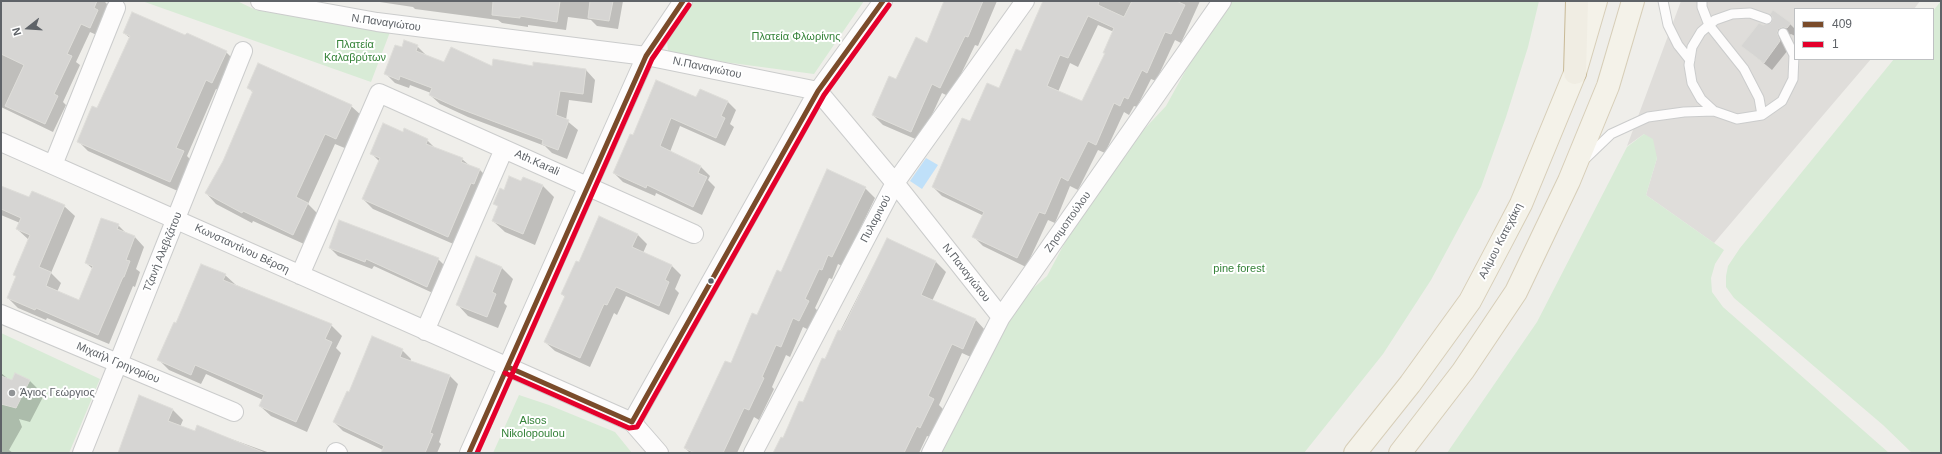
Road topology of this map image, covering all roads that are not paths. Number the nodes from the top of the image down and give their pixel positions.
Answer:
1 (260, 1) edge
2 (683, 1) edge
3 (883, 1) edge
4 (1025, 1) edge
5 (1222, 1) edge
6 (1577, 1) edge
7 (1596, 1) edge
8 (1633, 1) edge
9 (1664, 1) edge
10 (1702, 1) edge
11 (116, 8) dead end
12 (1767, 19) dead end
13 (1709, 25) junction
14 (1783, 33) dead end
15 (243, 51) dead end
16 (646, 56) junction
17 (1690, 60) junction
18 (1575, 73) junction
19 (818, 91) junction
20 (379, 93) joint
21 (1714, 111) junction
22 (1762, 115) junction
23 (1, 142) edge
24 (504, 149) junction
25 (53, 165) junction
26 (895, 182) junction
27 (1569, 182) junction
28 (587, 186) junction
29 (176, 219) junction
30 (694, 234) dead end
31 (300, 275) junction
32 (1, 314) edge
33 (1001, 317) junction
34 (425, 331) junction
35 (118, 363) junction
36 (508, 367) junction
37 (234, 412) dead end
38 (632, 422) junction
39 (82, 453) edge
40 (469, 453) edge
41 (659, 453) edge
42 (753, 453) edge
43 (930, 453) edge
44 (1355, 453) edge
45 (1400, 453) edge

1 - 16 street, Ν.Παναγιώτου
2 - 16 street
3 - 19 street
4 - 26 street, Πυλαρινού
5 - 33 street, Ζησιμοπούλου
6 - 18 highway
7 - 18 main road, Αλίμου Κατεχάκη
8 - 27 main road
9 - 17 lane
10 - 13 lane
11 - 25 street
12 - 13 lane
13 - 17 lane
13 - 22 lane
14 - 22 lane
15 - 29 street, Τζανή Αλεβιζάτου
16 - 19 street, Ν.Παναγιώτου
16 - 28 street
17 - 21 lane
18 - 44 main road, Αλίμου Κατεχάκη
19 - 26 street, Ν.Παναγιώτου
19 - 38 street
20 - 24 street, Ath.Karali
20 - 31 street, Κωνσταντίνου Βέρση
21 - 22 lane
21 - 27 lane
23 - 25 street, Κωνσταντίνου Βέρση
24 - 28 street, Ath.Karali
24 - 34 street
25 - 29 street, Κωνσταντίνου Βέρση
26 - 33 street, Ν.Παναγιώτου
26 - 42 street, Πυλαρινού
27 - 45 main road
28 - 30 street, Ath.Karali
28 - 36 street
29 - 31 street, Κωνσταντίνου Βέρση
29 - 35 street, Τζανή Αλεβιζάτου
31 - 34 street, Κωνσταντίνου Βέρση
32 - 35 street, Μιχαήλ Γρηγορίου
33 - 43 street, Ζησιμοπούλου
34 - 36 street, Κωνσταντίνου Βέρση
35 - 37 street, Μιχαήλ Γρηγορίου
35 - 39 street, Τζανή Αλεβιζάτου
36 - 38 street, Κωνσταντίνου Βέρση
36 - 40 street
38 - 41 street, Κωνσταντίνου Βέρση

